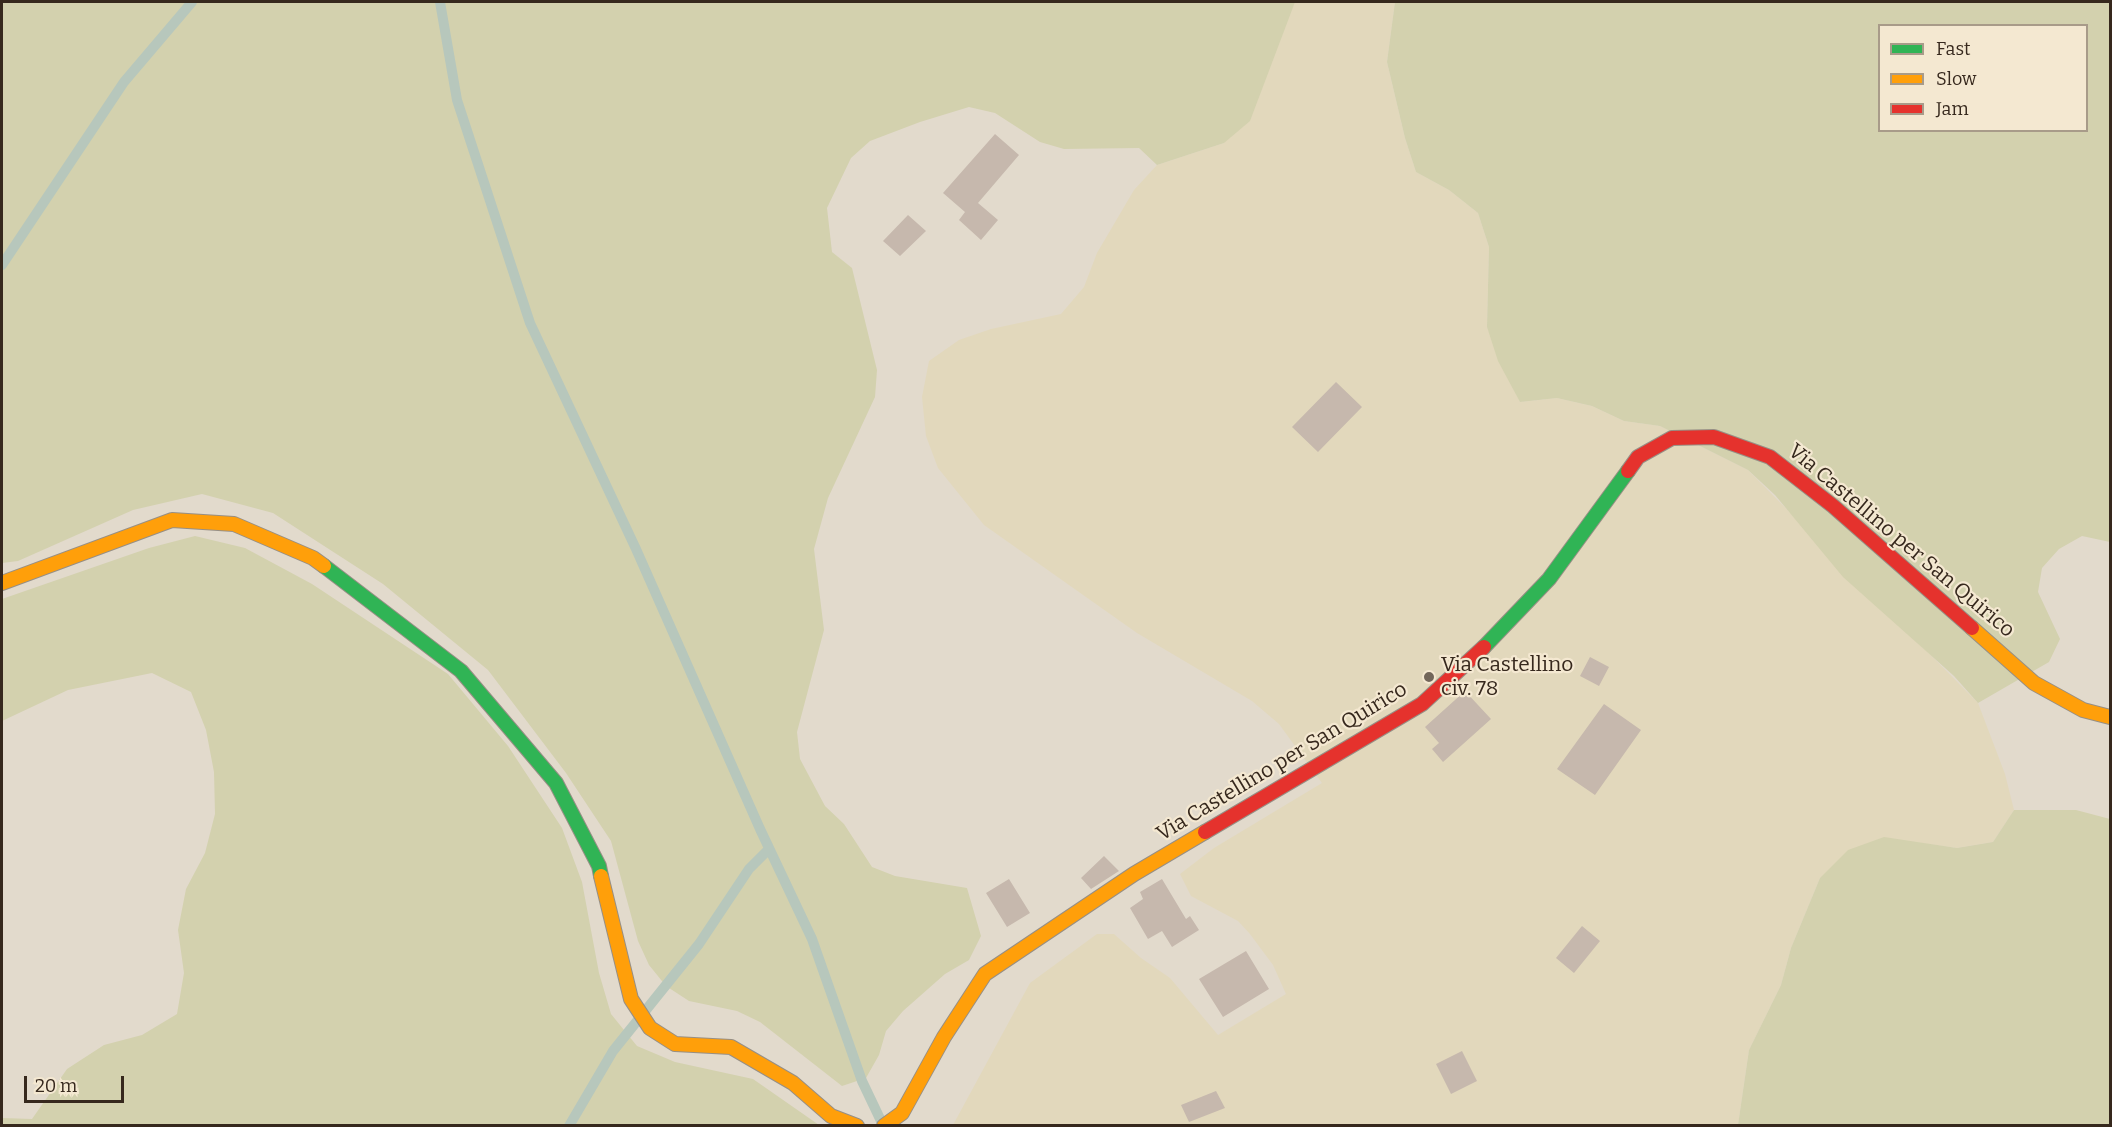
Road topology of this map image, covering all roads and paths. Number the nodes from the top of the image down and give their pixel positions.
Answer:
1 (2, 583) edge
2 (2110, 717) edge
3 (857, 1125) edge
4 (884, 1125) edge

1 - 3 street
2 - 4 street, Via Castellino per San Quirico

